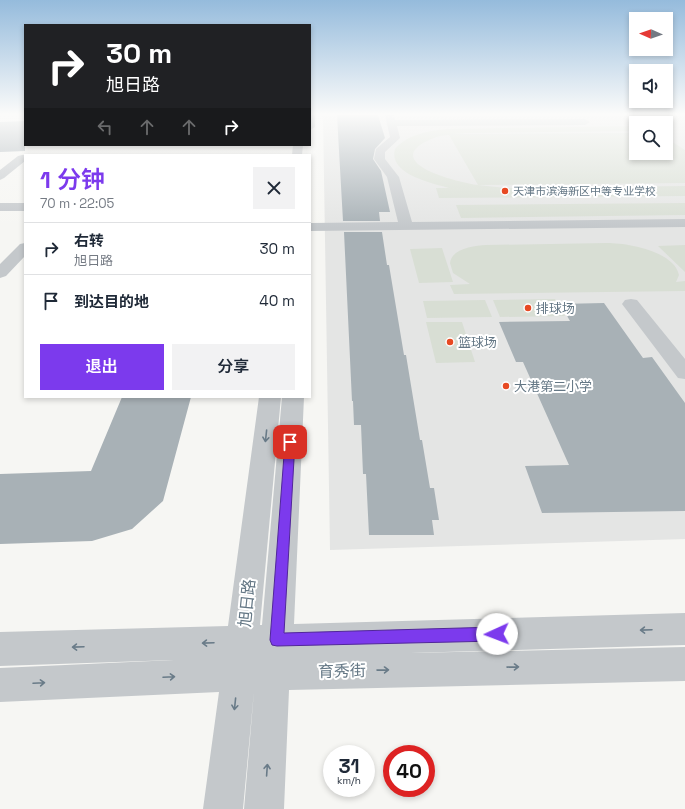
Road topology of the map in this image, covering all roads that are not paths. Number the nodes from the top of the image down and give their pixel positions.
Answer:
1 (380, 153) edge
2 (22, 158) dead end
3 (0, 176) edge
4 (0, 207) edge
5 (24, 207) edge
6 (685, 223) edge
7 (406, 226) junction
8 (311, 227) edge
9 (24, 248) edge
10 (0, 274) edge
11 (631, 304) dead end
12 (685, 373) edge
13 (270, 398) edge
14 (293, 398) edge
15 (685, 629) edge
16 (277, 640) junction
17 (243, 642) junction
18 (0, 649) edge
19 (685, 664) edge
20 (273, 673) junction
21 (238, 674) junction
22 (0, 685) edge
23 (223, 809) edge
24 (264, 809) edge

1 - 7 street
2 - 3 street
4 - 5 street
6 - 7 street
7 - 8 street
9 - 10 street
11 - 12 street
13 -> 17 street, 旭日路
14 - 16 street
15 -> 16 street
16 - 17 street
16 - 20 street
17 -> 18 street
17 - 21 street, 旭日路
20 -> 19 street, 育秀街
20 - 21 street, 育秀街
24 -> 20 street
22 -> 21 street, 育秀街
21 -> 23 street, 旭日路

